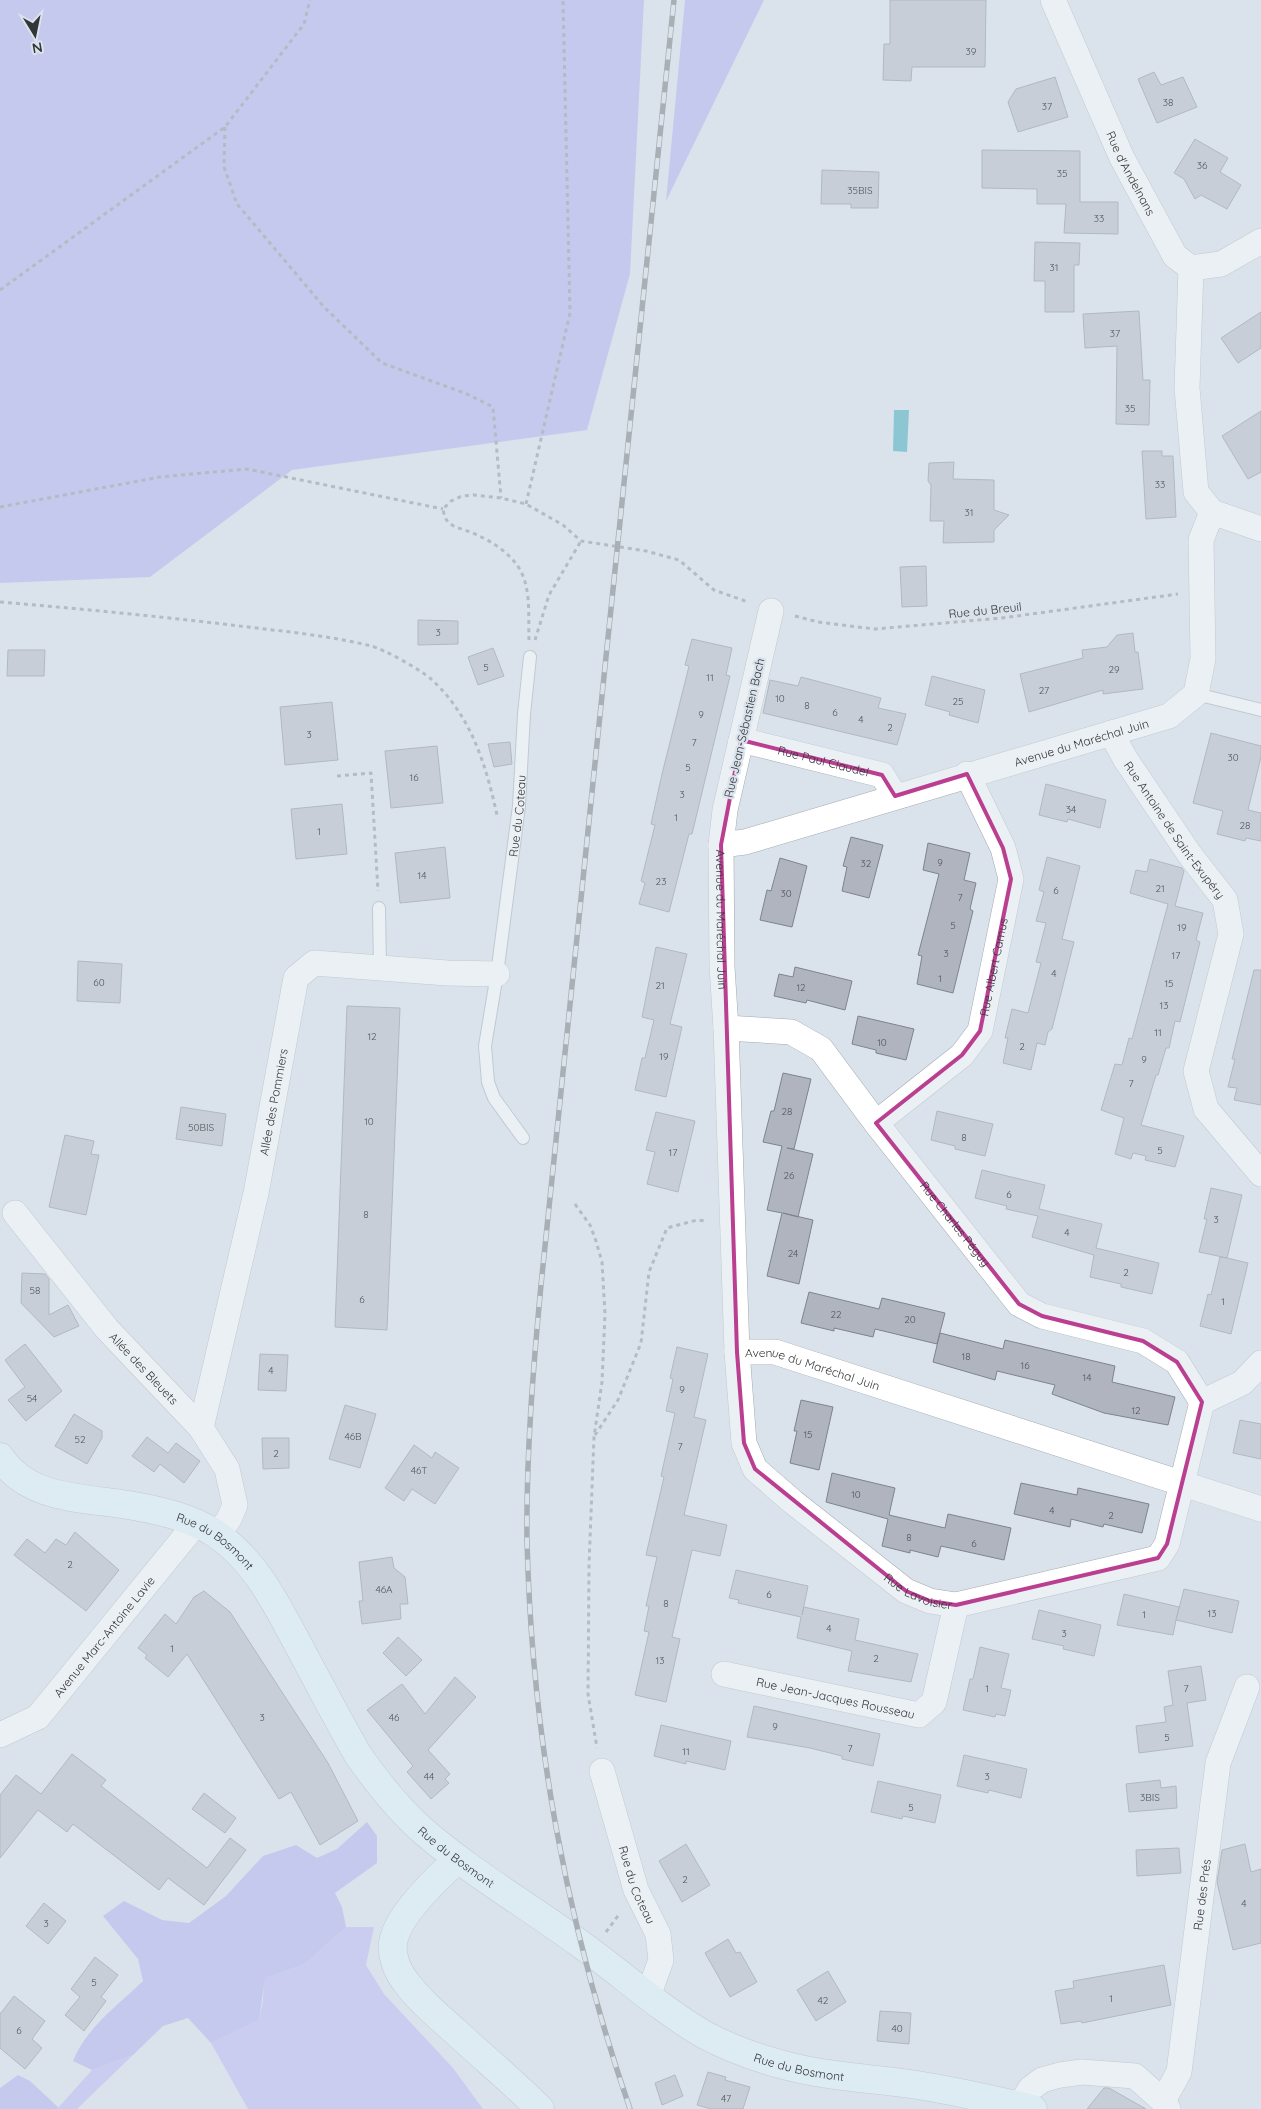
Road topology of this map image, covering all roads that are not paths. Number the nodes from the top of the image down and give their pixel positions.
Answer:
1 (1053, 0) edge
2 (1261, 241) edge
3 (1191, 268) junction
4 (1212, 512) junction
5 (1261, 530) edge
6 (771, 611) road end
7 (530, 657) road end
8 (1196, 694) junction
9 (1261, 710) edge
10 (1111, 733) junction
11 (741, 740) junction
12 (967, 774) junction
13 (895, 796) junction
14 (721, 845) junction
15 (379, 908) road end
16 (380, 967) junction
17 (497, 974) junction
18 (726, 1028) junction
19 (876, 1123) junction
20 (522, 1138) dead end
21 (1261, 1174) edge
22 (16, 1213) dead end
23 (738, 1352) junction
24 (1261, 1363) edge
25 (1202, 1402) junction
26 (201, 1428) junction
27 (0, 1457) edge
28 (1182, 1484) junction
29 (1261, 1509) edge
30 (207, 1529) junction
31 (956, 1605) junction
32 (724, 1674) dead end
33 (1247, 1687) dead end
34 (0, 1735) edge
35 (602, 1771) road end
36 (458, 1859) junction
37 (648, 1996) junction
38 (1166, 2105) edge
39 (1026, 2107) edge
40 (540, 2109) edge

1 - 3 street, Rue d'Andelnans
2 - 3 street
3 - 4 street
4 - 5 street
4 - 8 street
6 - 11 street, Rue Jean-Sébastien Bach
7 - 17 lane, Rue du Coteau
8 - 9 lane
8 - 10 street, Avenue du Maréchal Juin
10 - 12 street, Avenue du Maréchal Juin
10 - 21 street, Rue Antoine de Saint-Exupéry
11 - 13 street, Rue Paul Claudel
11 - 14 street, Rue Jean-Sébastien Bach
12 - 13 street, Avenue du Maréchal Juin
12 - 19 street, Rue Albert Camus
13 - 14 street, Avenue du Maréchal Juin
14 - 18 street, Avenue du Maréchal Juin
15 - 16 lane
16 - 17 street, Allée des Pommiers
16 - 26 street, Allée des Pommiers
17 - 20 lane, Rue du Coteau
18 - 19 street, Rue Charles Péguy
18 - 23 street, Avenue du Maréchal Juin
19 - 25 street, Rue Charles Péguy
22 - 26 street, Allée des Bleuets
23 - 28 street, Avenue du Maréchal Juin
23 - 31 street, Rue Lavoisier
24 - 25 street
25 - 28 street
26 - 30 street, Allée des Bleuets
27 - 30 street, Rue du Bosmont
28 - 29 street, Avenue du Maréchal Juin
28 - 31 street, Rue Lavoisier
30 - 34 street, Avenue Marc-Antoine Lavie
30 - 36 street, Rue du Bosmont
31 - 32 street, Rue Jean-Jacques Rousseau
33 - 38 street, Rue des Prés
35 - 37 street, Rue du Coteau
36 - 37 street, Rue du Bosmont
36 - 40 street
37 - 39 street, Rue du Bosmont
38 - 39 street

